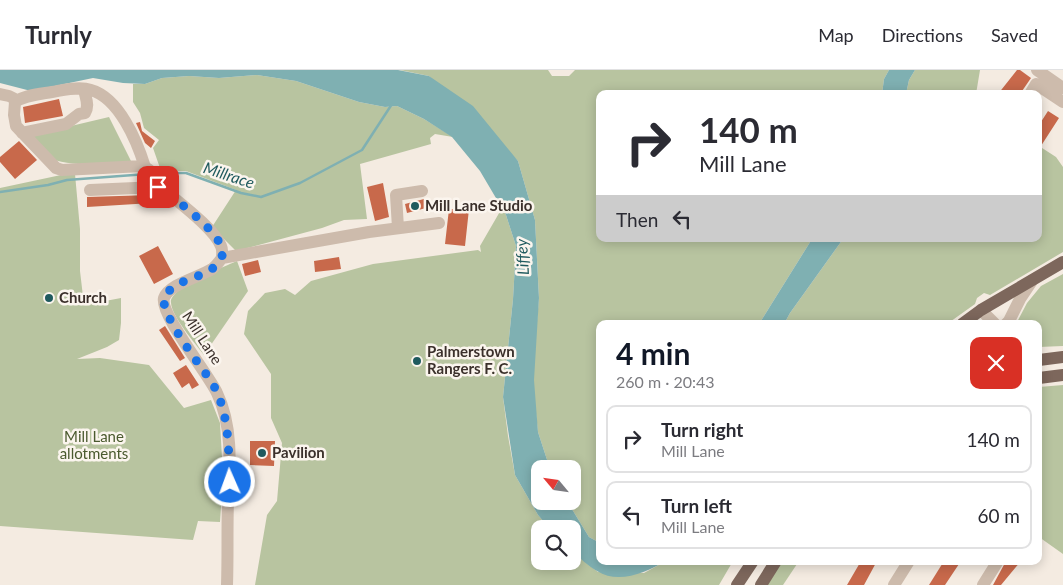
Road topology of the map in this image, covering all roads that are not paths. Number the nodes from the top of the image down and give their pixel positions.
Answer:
1 (1038, 70) edge
2 (1063, 88) edge
3 (84, 89) junction
4 (1032, 90) edge
5 (0, 94) edge
6 (18, 100) junction
7 (1063, 102) edge
8 (22, 133) junction
9 (150, 172) junction
10 (162, 188) junction
11 (90, 190) dead end
12 (422, 191) dead end
13 (439, 223) dead end
14 (398, 228) junction
15 (222, 258) junction
16 (1063, 262) edge
17 (1032, 280) junction
18 (981, 310) junction
19 (967, 320) edge
20 (991, 320) edge
21 (1010, 320) edge
22 (1063, 357) edge
23 (1042, 360) edge
24 (1063, 375) edge
25 (1042, 378) edge
26 (744, 565) edge
27 (750, 565) edge
28 (774, 565) edge
29 (906, 565) edge
30 (996, 565) edge
31 (226, 585) edge
32 (735, 585) edge
33 (761, 585) edge
34 (894, 585) edge
35 (983, 585) edge

1 - 2 street
3 - 6 street
3 - 8 street
3 - 9 street
4 - 7 street
5 - 6 street
6 - 8 street
8 - 9 street
9 - 10 street
10 - 11 street
10 - 15 street
12 - 14 street
13 - 14 street, Mill Lane
14 - 15 street, Mill Lane
15 - 31 street, Mill Lane
16 - 17 main road
17 - 18 main road
17 - 21 street
18 - 19 main road
18 - 20 street
22 - 23 main road
24 - 25 main road
26 - 32 main road
27 - 32 main road
28 - 33 main road
29 - 34 street
30 - 35 street

